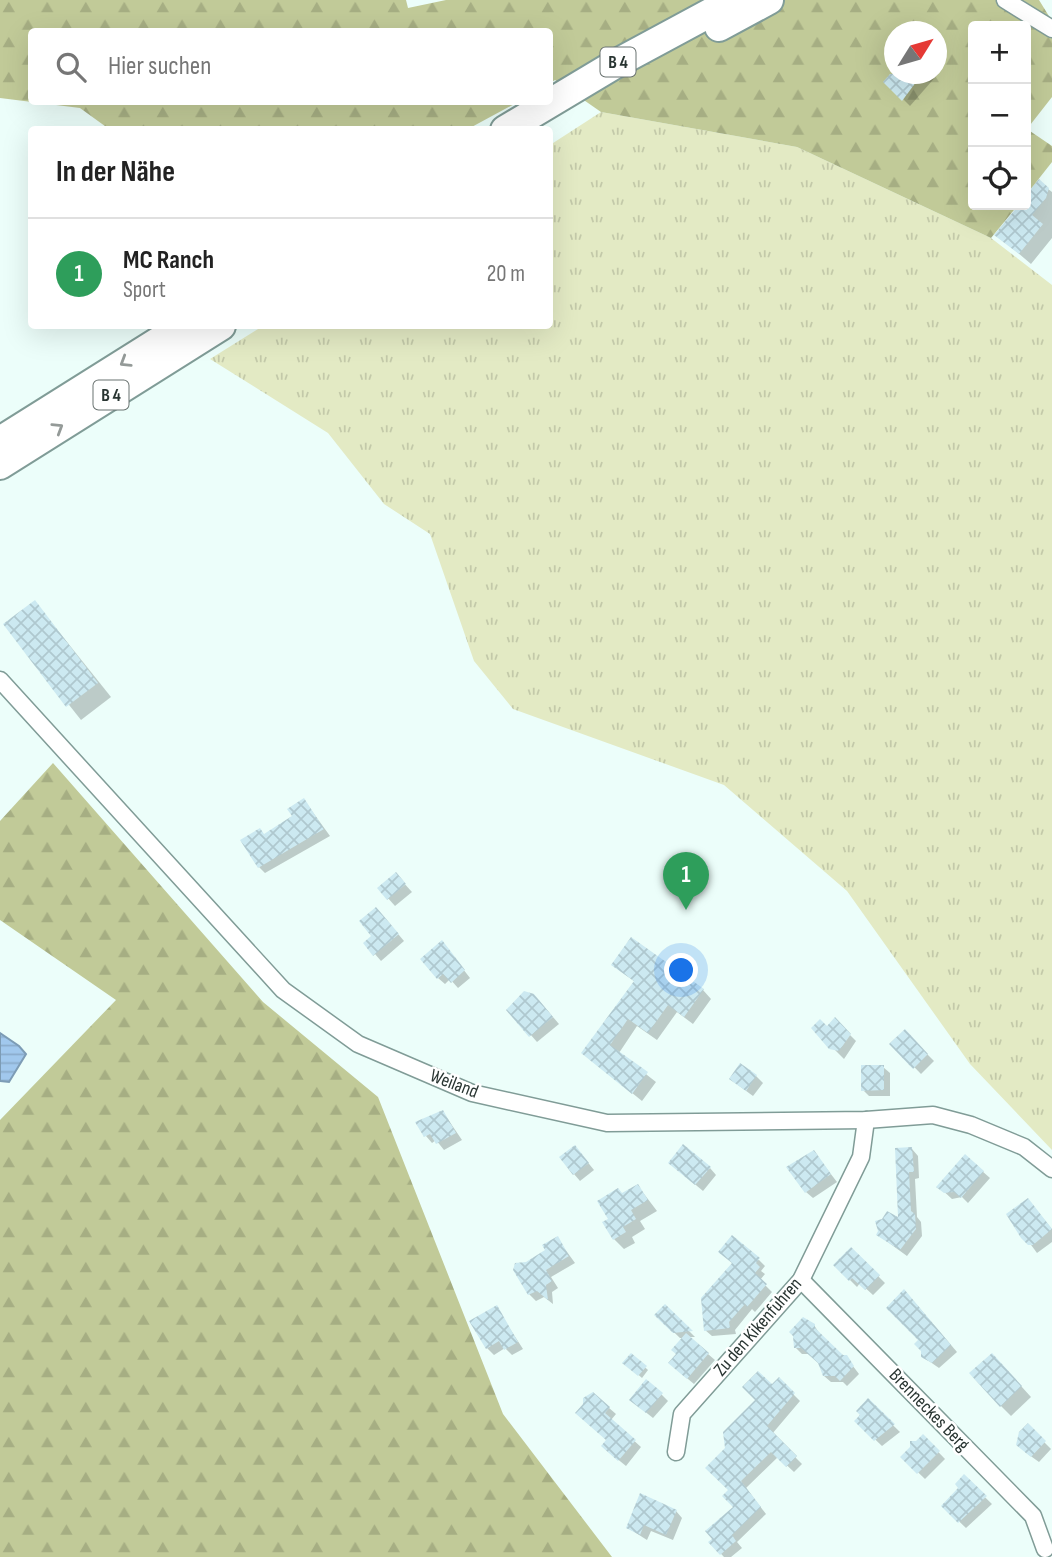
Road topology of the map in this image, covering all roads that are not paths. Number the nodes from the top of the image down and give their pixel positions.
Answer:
1 (734, 0) edge
2 (769, 0) edge
3 (1005, 0) edge
4 (1052, 29) edge
5 (553, 101) edge
6 (547, 105) edge
7 (512, 126) edge
8 (548, 126) edge
9 (178, 329) edge
10 (216, 329) edge
11 (0, 441) edge
12 (0, 465) edge
13 (0, 680) edge
14 (866, 1120) junction
15 (1052, 1169) edge
16 (801, 1280) junction
17 (676, 1452) dead end
18 (1045, 1549) dead end

1 - 5 highway, B 4
2 - 8 highway, B 4
3 - 4 street
6 - 7 highway, B 4
9 -> 11 highway, B 4
12 -> 10 highway, B 4
13 - 14 street, Weiland
14 - 15 street, Weiland
14 - 16 street, Zu den Kikenfuhren
16 - 17 street, Zu den Kikenfuhren
16 - 18 street, Brenneckes Berg

